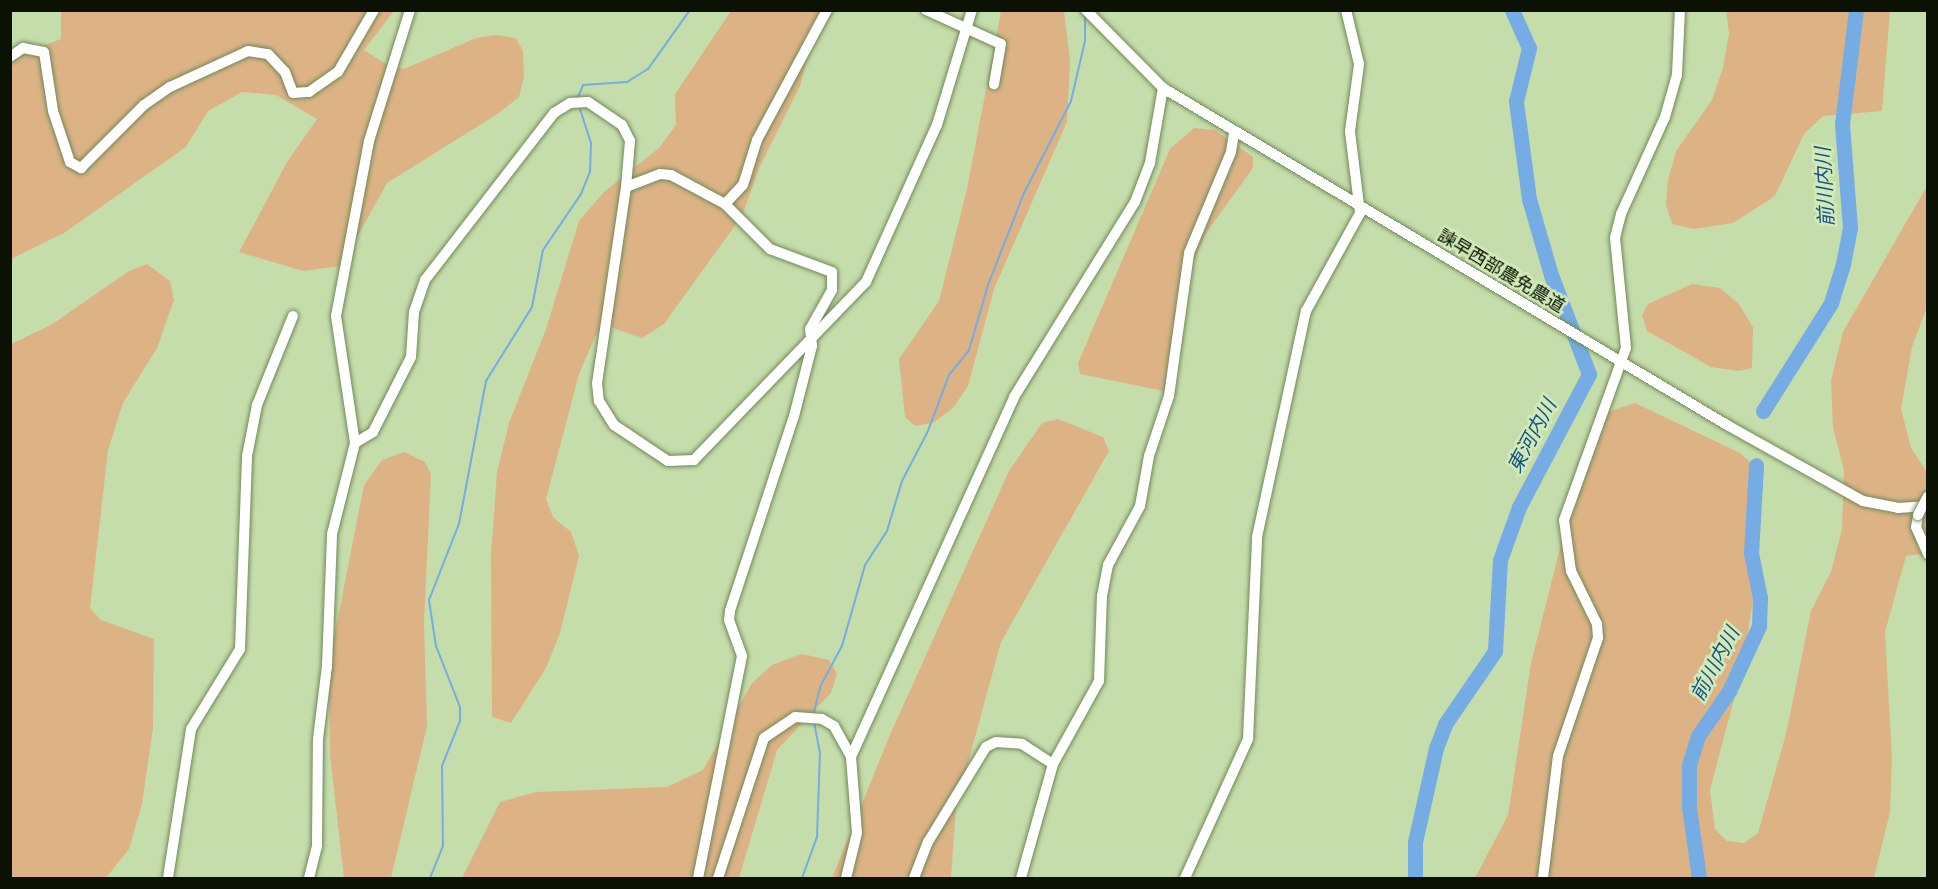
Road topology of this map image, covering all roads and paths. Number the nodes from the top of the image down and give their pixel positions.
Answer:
1 (374, 10) edge
2 (410, 10) edge
3 (827, 10) edge
4 (926, 10) edge
5 (972, 10) edge
6 (1086, 10) edge
7 (1346, 10) edge
8 (1680, 10) edge
9 (966, 27) junction
10 (10, 57) edge
11 (994, 84) dead end
12 (1163, 88) junction
13 (1234, 134) junction
14 (626, 187) junction
15 (725, 204) junction
16 (1355, 204) junction
17 (293, 316) dead end
18 (810, 340) junction
19 (1621, 362) junction
20 (355, 443) junction
21 (1928, 496) edge
22 (1928, 506) edge
23 (1928, 554) edge
24 (851, 757) junction
25 (1053, 764) junction
26 (168, 879) edge
27 (309, 879) edge
28 (698, 879) edge
29 (718, 879) edge
30 (846, 879) edge
31 (914, 879) edge
32 (1021, 879) edge
33 (1185, 879) edge
34 (1543, 879) edge

1 - 10 street
2 - 20 street
3 - 15 street
4 - 9 street
5 - 9 street
6 - 12 street, 諫早西部農免農道
7 - 16 street
8 - 19 street
9 - 11 street
9 - 18 street
12 - 13 street, 諫早西部農免農道
12 - 24 street
13 - 16 street, 諫早西部農免農道
13 - 25 street
14 - 15 street
14 - 18 street
14 - 20 street
15 - 18 street
16 - 19 street, 諫早西部農免農道
16 - 33 street
17 - 26 street
18 - 28 street
19 - 22 street, 諫早西部農免農道
19 - 34 street
20 - 27 street
21 - 23 street, bridge
24 - 29 street
24 - 30 street
25 - 31 street
25 - 32 street

